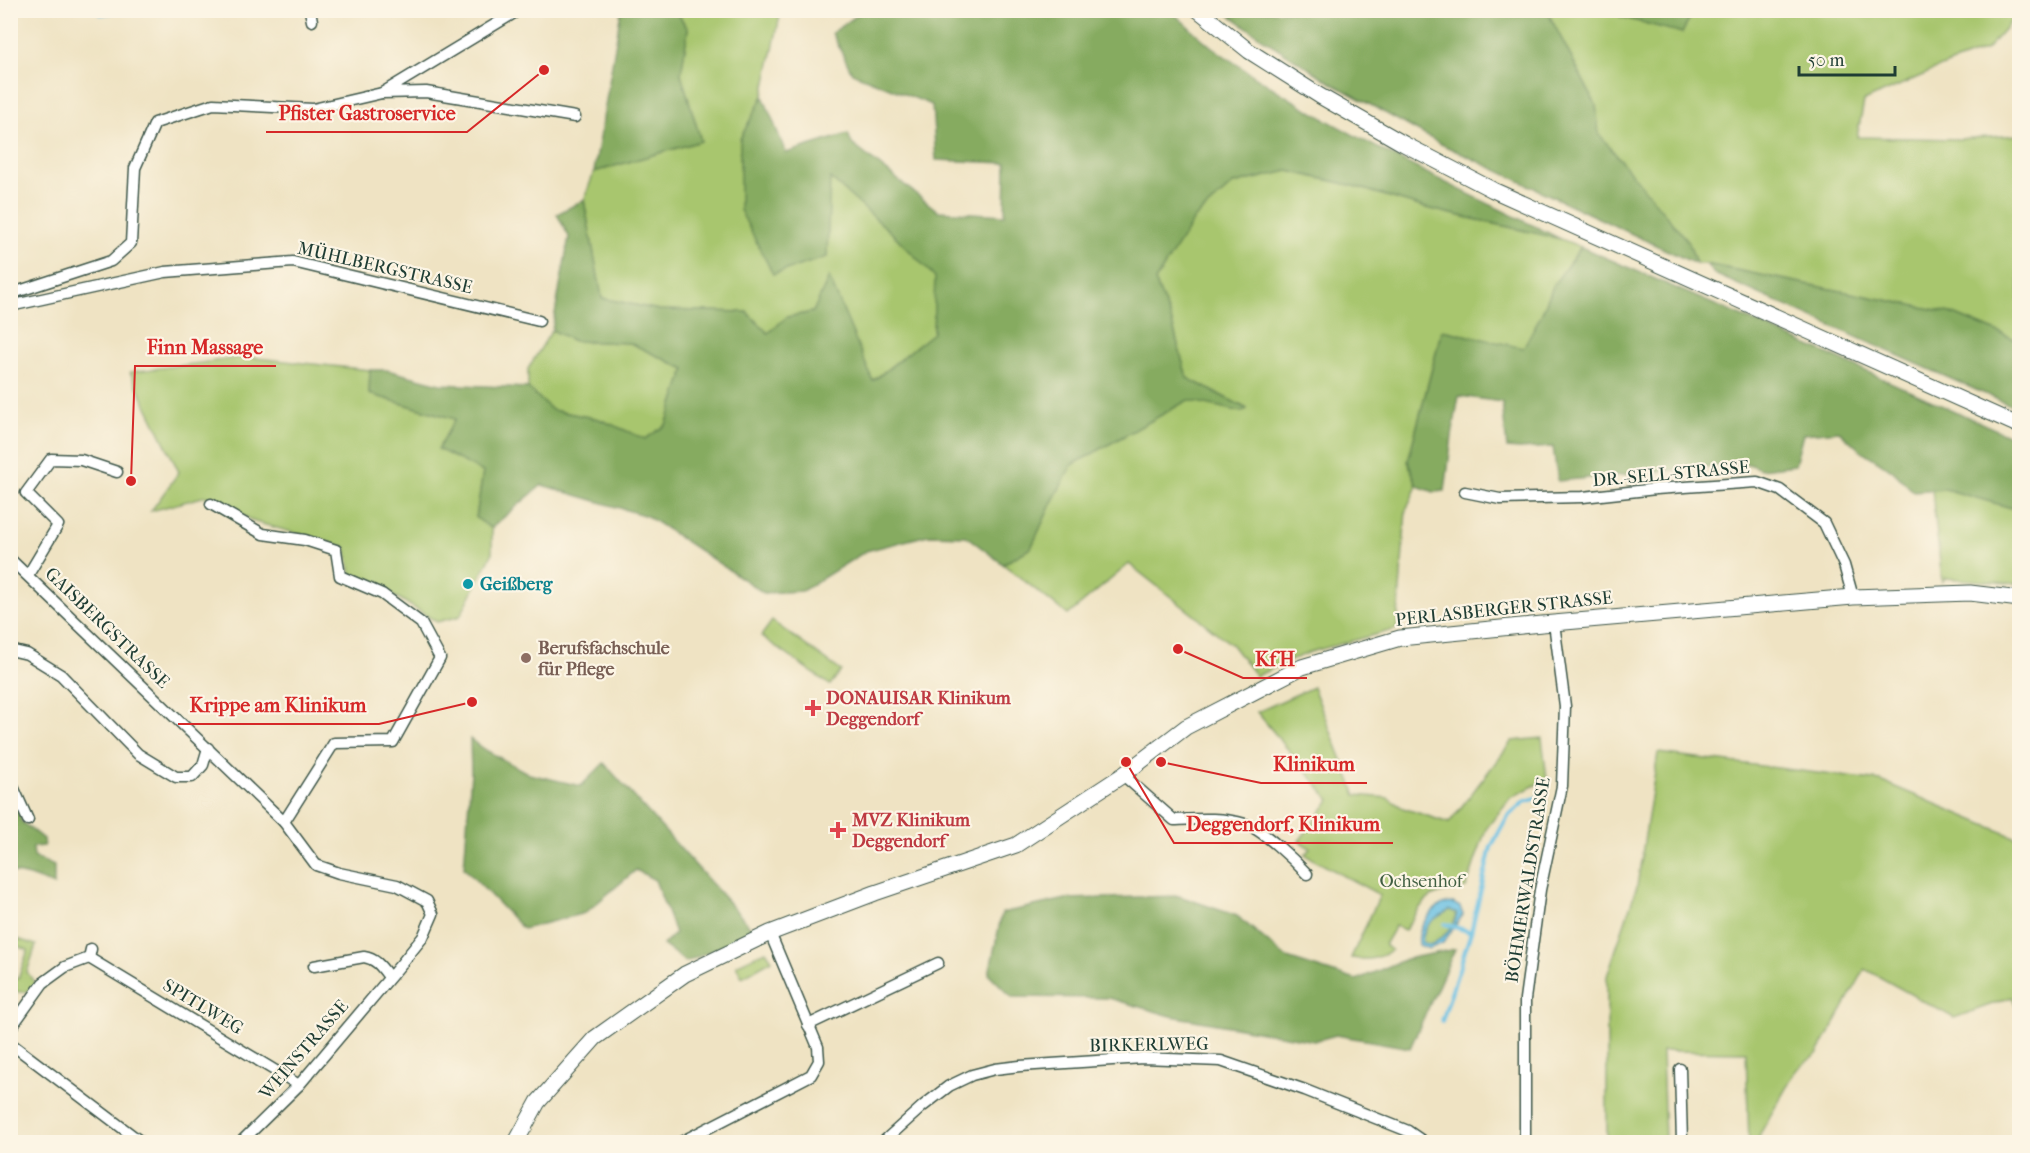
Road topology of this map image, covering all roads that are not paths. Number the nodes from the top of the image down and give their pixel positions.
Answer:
1 (519, 10) edge
2 (1198, 10) edge
3 (382, 93) junction
4 (575, 117) dead end
5 (10, 294) edge
6 (10, 306) edge
7 (539, 321) dead end
8 (2019, 426) edge
9 (117, 472) dead end
10 (1465, 492) dead end
11 (211, 504) dead end
12 (10, 559) edge
13 (28, 575) junction
14 (1853, 597) junction
15 (2019, 599) edge
16 (1554, 623) junction
17 (10, 650) edge
18 (208, 748) junction
19 (1123, 775) junction
20 (10, 780) edge
21 (28, 820) dead end
22 (284, 822) junction
23 (1307, 874) dead end
24 (770, 933) junction
25 (938, 963) dead end
26 (314, 966) dead end
27 (389, 977) junction
28 (808, 1026) junction
29 (10, 1029) edge
30 (10, 1043) edge
31 (1680, 1068) dead end
32 (299, 1085) junction
33 (141, 1143) edge
34 (242, 1143) edge
35 (516, 1143) edge
36 (681, 1143) edge
37 (883, 1143) edge
38 (1424, 1143) edge
39 (1525, 1143) edge
40 (1682, 1143) edge

1 - 3 street
2 - 8 street
3 - 4 street
3 - 5 street
6 - 7 street, MÜHLBERGSTRASSE
9 - 13 street, GAISBERGSTRASSE
10 - 14 street, DR.-SELL-STRASSE
11 - 22 street
12 - 13 street, GAISBERGSTRASSE
13 - 18 street, GAISBERGSTRASSE
14 - 15 street, PERLASBERGER STRASSE
14 - 16 street, PERLASBERGER STRASSE
16 - 19 street, PERLASBERGER STRASSE
16 - 39 street, BÖHMERWALDSTRASSE
17 - 18 street
18 - 22 street, WEINSTRASSE
19 - 23 street
19 - 24 street, PERLASBERGER STRASSE
20 - 21 street
22 - 27 street, WEINSTRASSE
24 - 28 street
24 - 35 street, PERLASBERGER STRASSE
25 - 28 street
26 - 27 street
27 - 32 street, WEINSTRASSE
28 - 36 street
29 - 32 street, SPITLWEG
30 - 33 street
31 - 40 street
32 - 34 street, WEINSTRASSE
37 - 38 street, BIRKERLWEG

